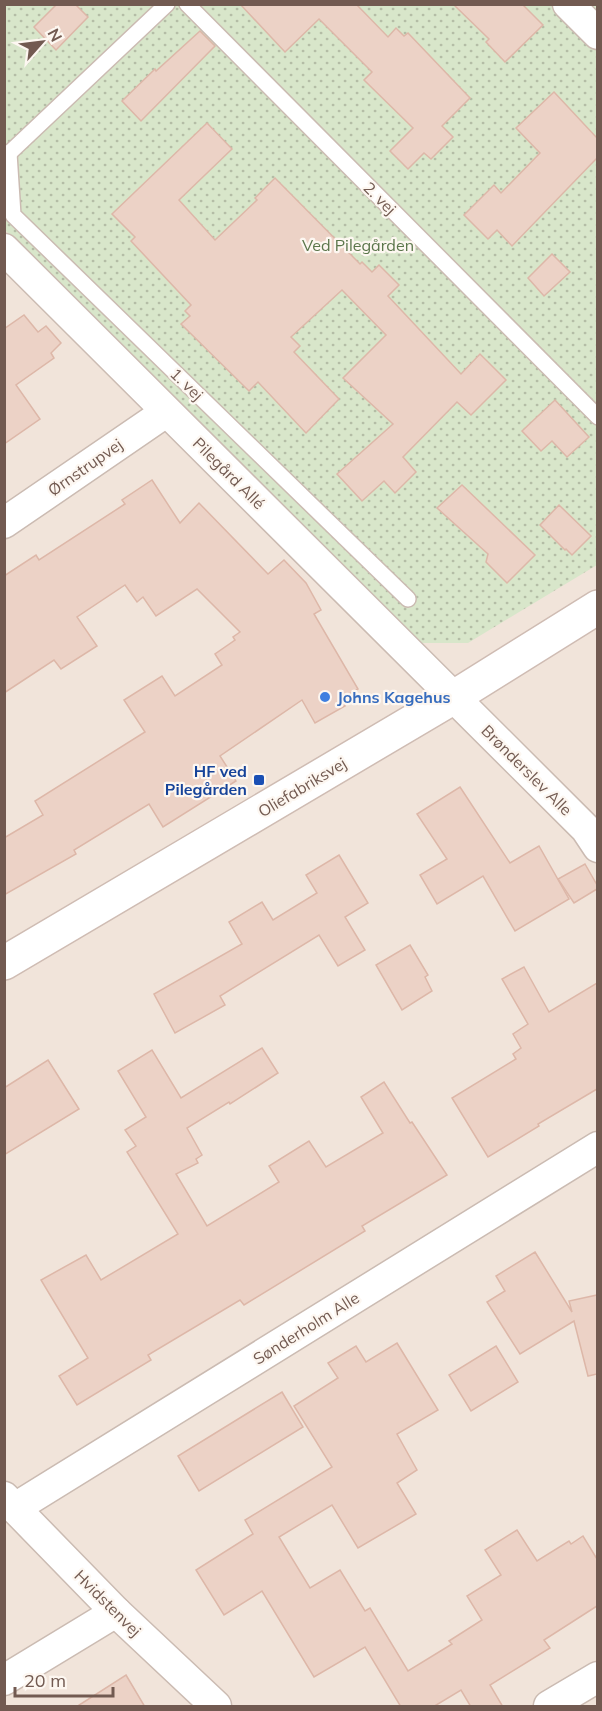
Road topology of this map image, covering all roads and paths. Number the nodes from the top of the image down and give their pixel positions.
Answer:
1 (167, 4) edge
2 (187, 4) edge
3 (568, 4) edge
4 (597, 34) edge
5 (6, 155) edge
6 (4, 249) edge
7 (166, 412) junction
8 (597, 417) edge
9 (4, 523) edge
10 (408, 599) dead end
11 (597, 607) edge
12 (454, 697) junction
13 (597, 847) edge
14 (4, 963) edge
15 (597, 1147) edge
16 (10, 1503) edge
17 (116, 1612) junction
18 (597, 1677) edge
19 (4, 1680) edge
20 (216, 1707) edge
21 (549, 1707) edge

1 - 5 lane
2 - 8 lane, 2. vej
3 - 4 street
5 - 10 lane, 1. vej
6 - 7 street, Pilegård Allé
7 - 9 street, Ørnstrupvej
7 - 12 street, Pilegård Allé
11 - 12 street, Oliefabriksvej
12 - 13 street, Brønderslev Alle
12 - 14 street, Oliefabriksvej
15 - 16 street, Sønderholm Alle
16 - 17 street, Hvidstenvej
17 - 19 street
17 - 20 street, Hvidstenvej
18 - 21 street

